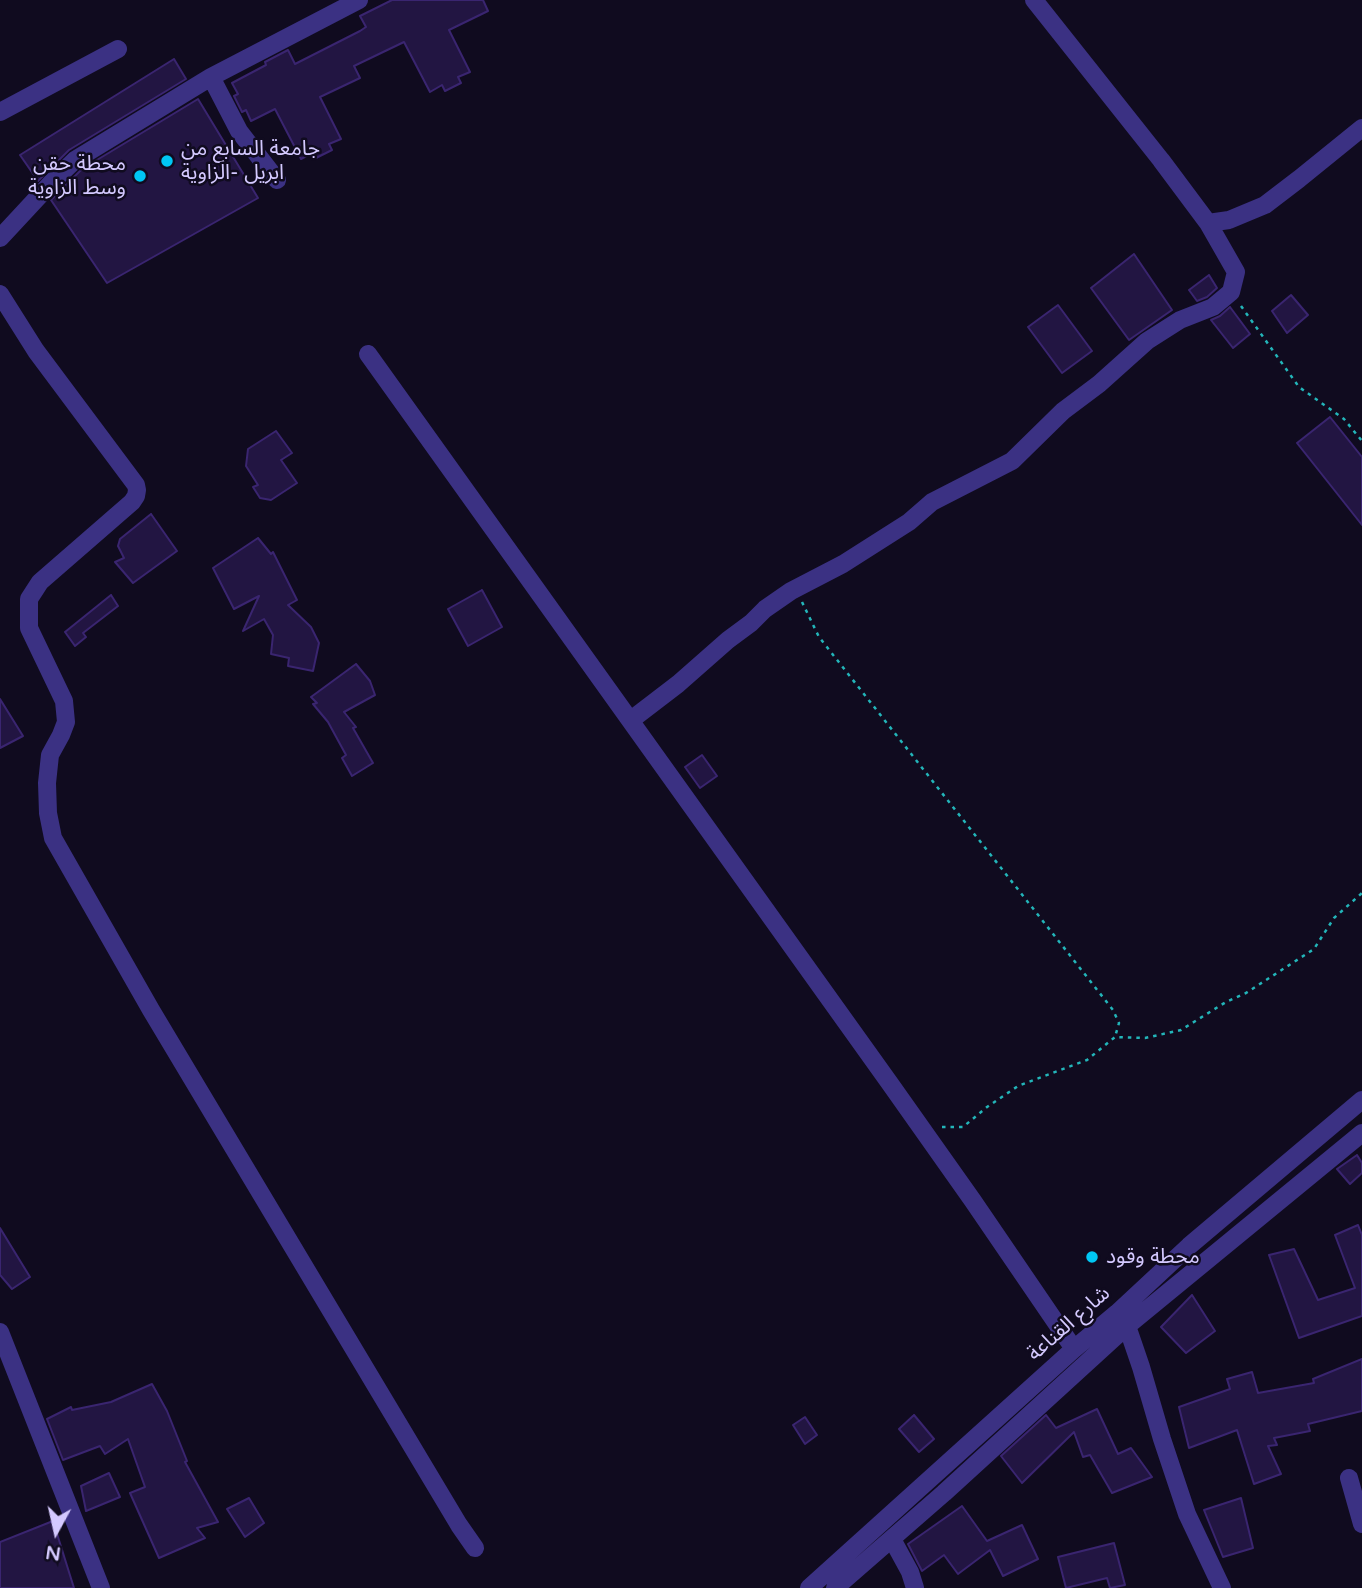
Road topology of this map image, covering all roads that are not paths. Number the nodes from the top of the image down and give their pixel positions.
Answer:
1 (359, 0) edge
2 (1034, 0) edge
3 (118, 49) dead end
4 (211, 77) junction
5 (0, 112) edge
6 (1362, 128) edge
7 (277, 180) dead end
8 (1208, 223) junction
9 (0, 237) edge
10 (0, 294) edge
11 (368, 354) dead end
12 (631, 720) junction
13 (1362, 1100) edge
14 (1362, 1133) edge
15 (1127, 1326) junction
16 (0, 1332) edge
17 (1074, 1349) junction
18 (1349, 1478) dead end
19 (1362, 1524) edge
20 (892, 1539) junction
21 (475, 1548) dead end
22 (101, 1588) edge
23 (809, 1588) edge
24 (835, 1588) edge
25 (915, 1588) edge
26 (1222, 1588) edge

1 - 4 street
2 - 8 street
3 - 5 street
4 - 7 street
4 - 9 street
6 - 8 street
8 - 12 street
10 - 21 street
11 - 12 street
12 - 17 street
13 - 17 street, شارع القناعة
14 - 15 street, شارع القناعة
15 - 20 street, شارع القناعة
15 - 26 street
16 - 22 street
17 - 23 street, شارع القناعة
18 - 19 street
20 - 24 street, شارع القناعة
20 - 25 street

